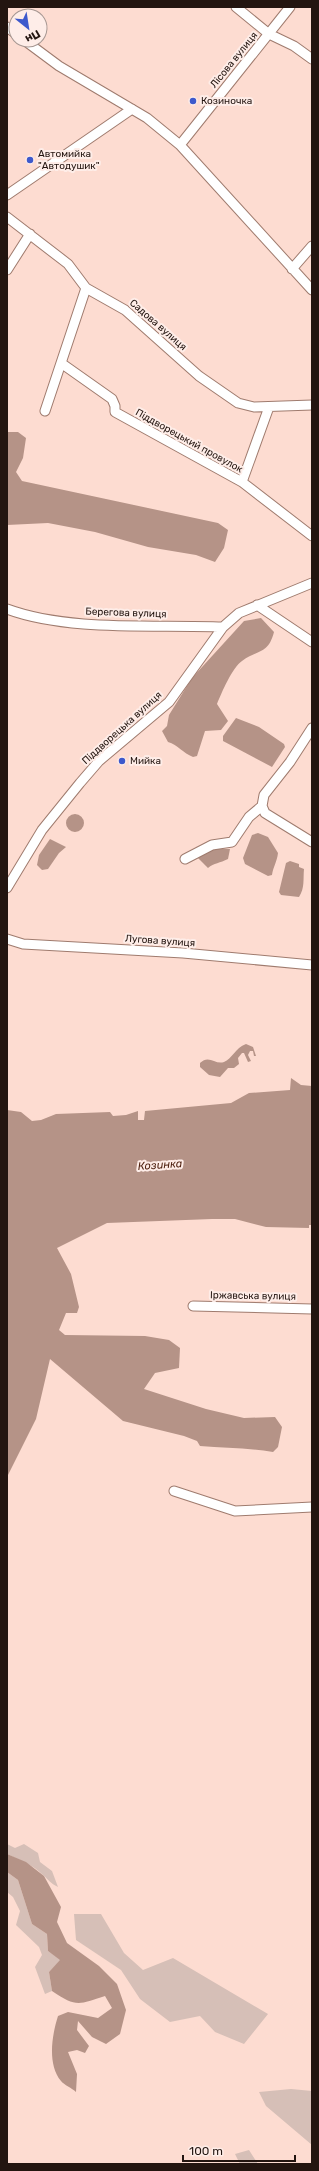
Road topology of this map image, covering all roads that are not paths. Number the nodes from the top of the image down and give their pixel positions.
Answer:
1 (236, 7) edge
2 (290, 7) edge
3 (269, 34) junction
4 (35, 48) edge
5 (312, 59) edge
6 (132, 109) junction
7 (180, 145) junction
8 (7, 195) edge
9 (7, 217) edge
10 (30, 234) junction
11 (312, 246) edge
12 (292, 269) junction
13 (7, 270) edge
14 (86, 288) junction
15 (312, 290) edge
16 (61, 363) junction
17 (312, 406) edge
18 (269, 407) junction
19 (45, 411) dead end
20 (242, 482) junction
21 (312, 536) edge
22 (312, 583) edge
23 (257, 605) junction
24 (7, 609) edge
25 (223, 628) junction
26 (312, 642) edge
27 (312, 728) edge
28 (262, 806) junction
29 (312, 842) edge
30 (185, 858) dead end
31 (7, 888) edge
32 (7, 939) edge
33 (23, 944) junction
34 (7, 946) edge
35 (312, 965) edge
36 (193, 1306) dead end
37 (312, 1309) edge
38 (174, 1491) dead end
39 (312, 1507) edge

1 - 3 street
2 - 3 street, Лісова вулиця
3 - 5 street
3 - 7 street, Лісова вулиця
4 - 6 street
6 - 7 street
6 - 8 street
7 - 12 street
9 - 10 street, Садова вулиця
10 - 13 street
10 - 14 street, Садова вулиця
11 - 12 street
12 - 15 street
14 - 16 street
14 - 18 street, Садова вулиця
16 - 19 street
16 - 20 street, Піддворецький провулок
17 - 18 street, Садова вулиця
18 - 20 street
20 - 21 street, Піддворецький провулок
22 - 23 street, Піддворецька вулиця
23 - 25 street, Піддворецька вулиця
23 - 26 street
24 - 25 street, Берегова вулиця
25 - 31 street, Піддворецька вулиця
27 - 28 street
28 - 29 street
28 - 30 street
32 - 33 street, Лугова вулиця
33 - 34 street
33 - 35 street, Лугова вулиця
36 - 37 street, Іржавська вулиця
38 - 39 street

